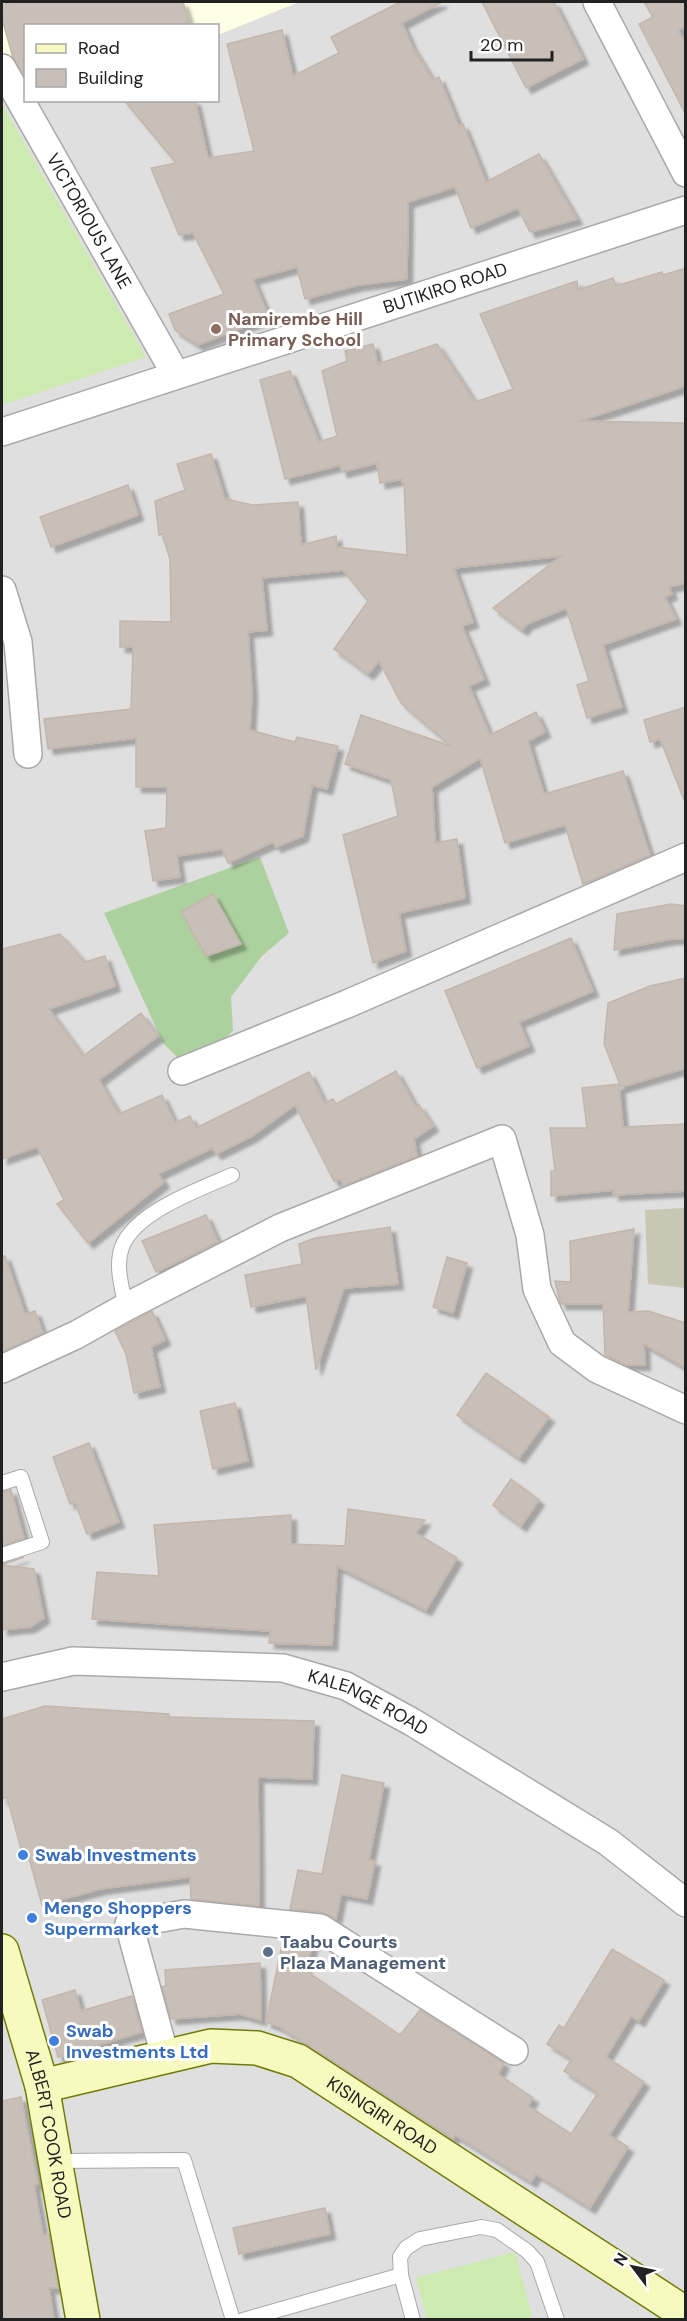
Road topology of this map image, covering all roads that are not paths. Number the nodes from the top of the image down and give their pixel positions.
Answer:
1 (597, 2) edge
2 (2, 68) edge
3 (686, 173) edge
4 (686, 210) edge
5 (175, 374) junction
6 (2, 432) edge
7 (2, 590) edge
8 (28, 754) dead end
9 (686, 857) edge
10 (182, 1071) dead end
11 (232, 1175) dead end
12 (126, 1307) junction
13 (2, 1369) edge
14 (686, 1410) edge
15 (2, 1483) edge
16 (2, 1555) edge
17 (2, 1677) edge
18 (686, 1903) edge
19 (2, 1951) edge
20 (8, 1993) edge
21 (514, 2051) dead end
22 (165, 2056) junction
23 (42, 2086) junction
24 (57, 2161) junction
25 (401, 2275) junction
26 (686, 2314) edge
27 (83, 2319) edge
28 (232, 2319) edge
29 (243, 2319) edge
30 (413, 2319) edge
31 (557, 2319) edge

1 - 3 street
2 - 5 street, VICTORIOUS LANE
4 - 5 street, BUTIKIRO ROAD
5 - 6 street, BUTIKIRO ROAD
7 - 8 street
9 - 10 street
11 - 12 lane
12 - 13 street
12 - 14 street
15 - 16 lane
17 - 18 street, KALENGE ROAD
19 - 20 main road, ALBERT COOK ROAD
20 - 23 main road, ALBERT COOK ROAD
21 - 22 street
22 - 23 main road, KISINGIRI ROAD
22 - 26 main road, KISINGIRI ROAD
23 - 24 main road, ALBERT COOK ROAD
24 - 27 main road, ALBERT COOK ROAD
24 - 28 lane
25 - 29 lane
25 - 30 lane
25 - 31 lane

